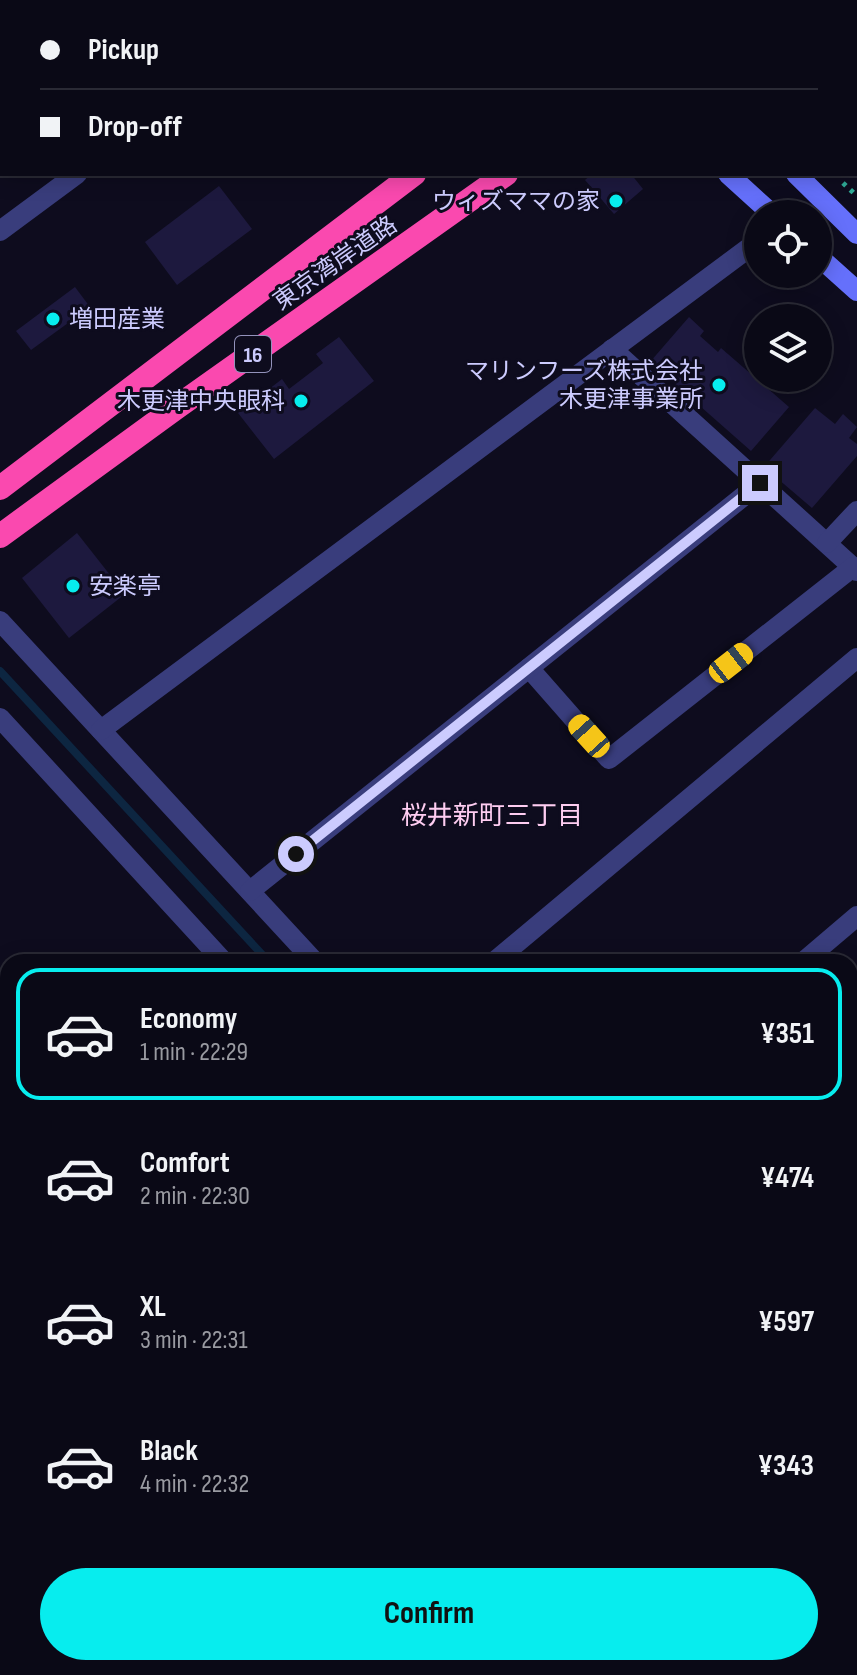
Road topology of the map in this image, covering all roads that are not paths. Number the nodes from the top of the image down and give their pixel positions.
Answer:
1 (74, 176) edge
2 (411, 176) edge
3 (503, 176) edge
4 (730, 176) edge
5 (798, 176) edge
6 (757, 200) edge
7 (0, 231) edge
8 (857, 234) edge
9 (744, 251) edge
10 (832, 269) edge
11 (857, 291) edge
12 (612, 349) junction
13 (760, 483) junction
14 (0, 488) edge
15 (857, 511) edge
16 (0, 536) edge
17 (827, 543) junction
18 (855, 569) edge
19 (0, 621) edge
20 (857, 658) edge
21 (529, 668) junction
22 (0, 718) edge
23 (101, 730) junction
24 (250, 891) junction
25 (857, 916) edge
26 (217, 954) edge
27 (308, 954) edge
28 (504, 954) edge
29 (812, 954) edge

1 - 7 street
2 - 14 highway, 東京湾岸道路 / 16
3 - 16 highway, 東京湾岸道路 / 16
4 - 6 street
5 - 8 street
9 - 12 street
10 - 11 street
12 - 13 street
12 - 23 street
13 - 17 street
13 - 21 street
15 - 17 street
17 - 18 street
18 - 21 street
19 - 23 street
20 - 28 street
21 - 24 street
22 - 26 street
23 - 24 street
24 - 27 street
25 - 29 street

